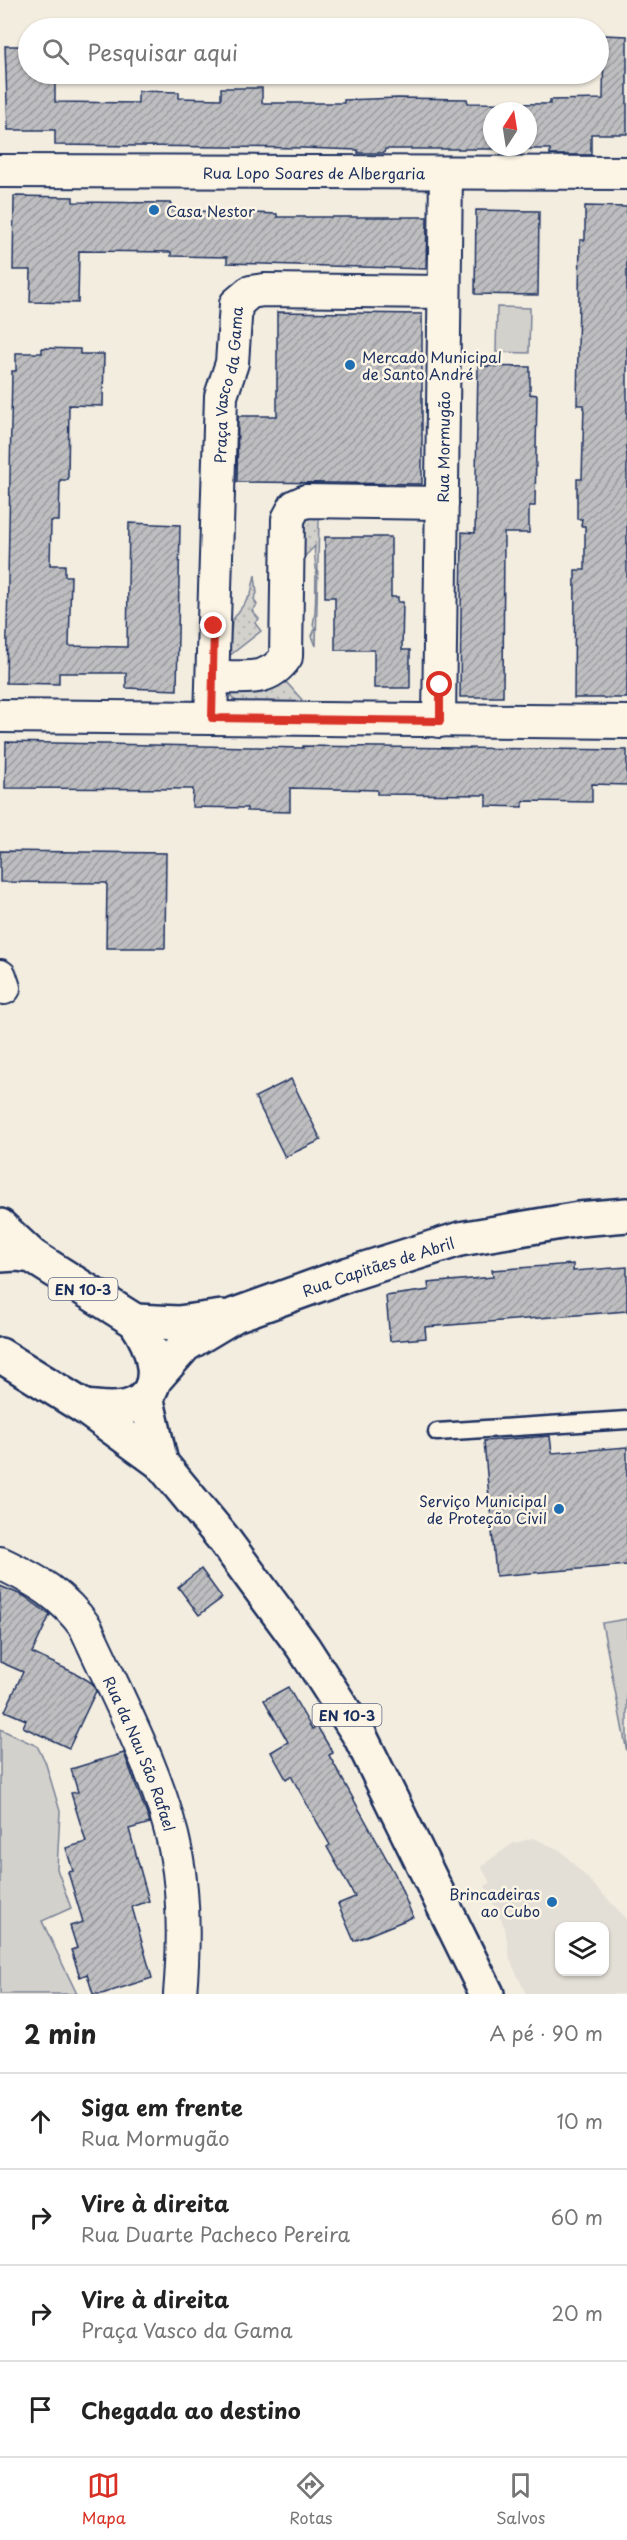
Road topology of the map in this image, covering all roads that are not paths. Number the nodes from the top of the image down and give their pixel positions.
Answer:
1 (0, 171) edge
2 (446, 173) junction
3 (627, 173) edge
4 (444, 292) junction
5 (442, 503) junction
6 (213, 677) junction
7 (0, 716) edge
8 (212, 718) junction
9 (440, 721) junction
10 (627, 722) edge
11 (627, 1215) edge
12 (0, 1226) edge
13 (16, 1256) edge
14 (235, 1315) junction
15 (135, 1321) junction
16 (1, 1356) edge
17 (151, 1388) junction
18 (84, 1407) junction
19 (627, 1420) edge
20 (437, 1431) dead end
21 (161, 1463) junction
22 (0, 1563) edge
23 (180, 1994) edge
24 (487, 1994) edge

1 - 2 street, Rua Lopo Soares de Albergaria
2 - 3 street, Rua Lopo Soares de Albergaria
2 - 4 street, Rua Mormugão
4 - 5 street, Rua Mormugão
4 - 6 street, Praça Vasco da Gama
5 - 6 street
5 - 9 street, Rua Mormugão
6 - 8 street, Praça Vasco da Gama
7 - 8 street
8 - 9 street
9 - 10 street
11 - 14 main road, Rua Capitães de Abril
12 - 13 main road, EN 10-3
13 - 15 main road, EN 10-3
14 - 15 main road
14 - 17 main road, Rua Capitães de Abril
15 - 17 main road, EN 10-3
16 - 18 main road, EN 10-3
17 - 18 main road, EN 10-3
17 - 21 main road, EN 10-3
18 - 21 main road, EN 10-3
19 - 20 lane
21 - 24 main road, EN 10-3
22 - 23 street, Rua da Nau São Rafael

